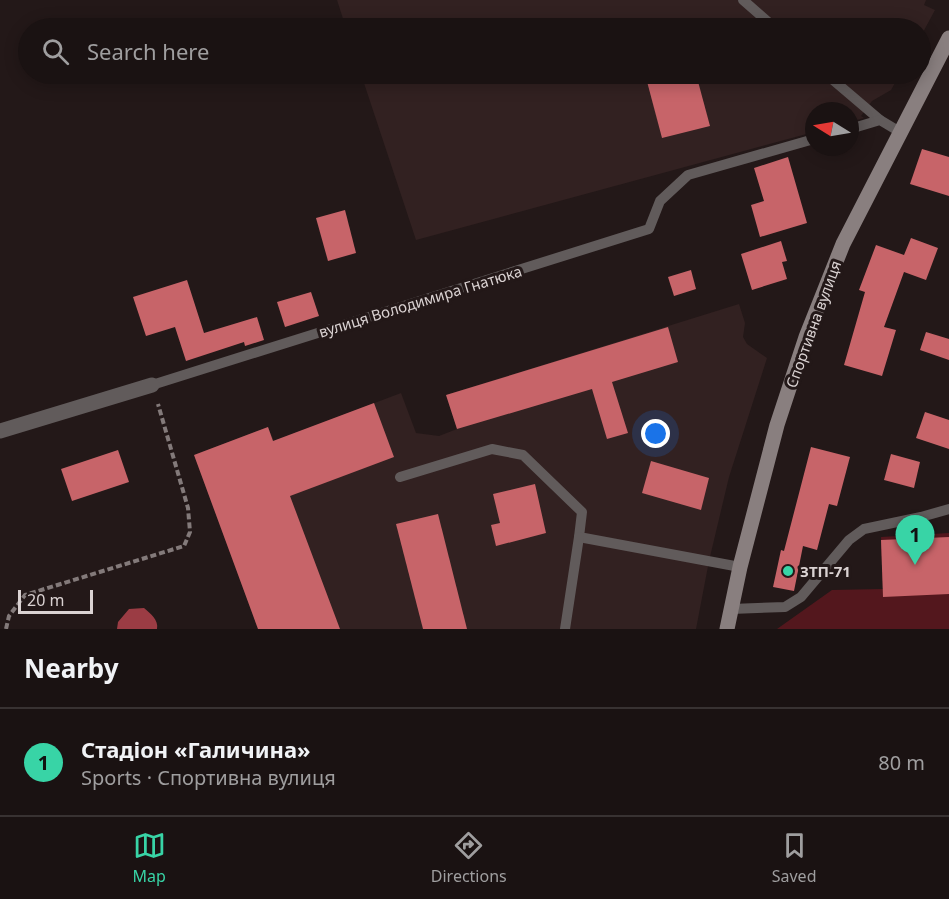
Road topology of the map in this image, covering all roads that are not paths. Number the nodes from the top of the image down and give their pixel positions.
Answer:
1 (742, 0) edge
2 (763, 18) edge
3 (949, 38) edge
4 (931, 73) edge
5 (838, 84) edge
6 (925, 84) edge
7 (880, 120) junction
8 (859, 126) edge
9 (900, 132) junction
10 (805, 142) edge
11 (152, 385) joint
12 (0, 431) edge
13 (400, 477) dead end
14 (949, 509) edge
15 (579, 537) junction
16 (740, 567) junction
17 (731, 609) junction
18 (565, 629) edge
19 (727, 629) edge

1 - 2 lane
3 - 4 street, Спортивна вулиця
5 - 7 lane
6 - 9 street, Спортивна вулиця
7 - 8 lane
7 - 9 lane
9 - 16 street, Спортивна вулиця
10 - 11 lane, вулиця Володимира Гнатюка
11 - 12 street, вулиця Володимира Гнатюка
13 - 15 lane
14 - 17 lane
15 - 16 lane
15 - 18 lane
16 - 17 street, Спортивна вулиця
17 - 19 street, Спортивна вулиця

